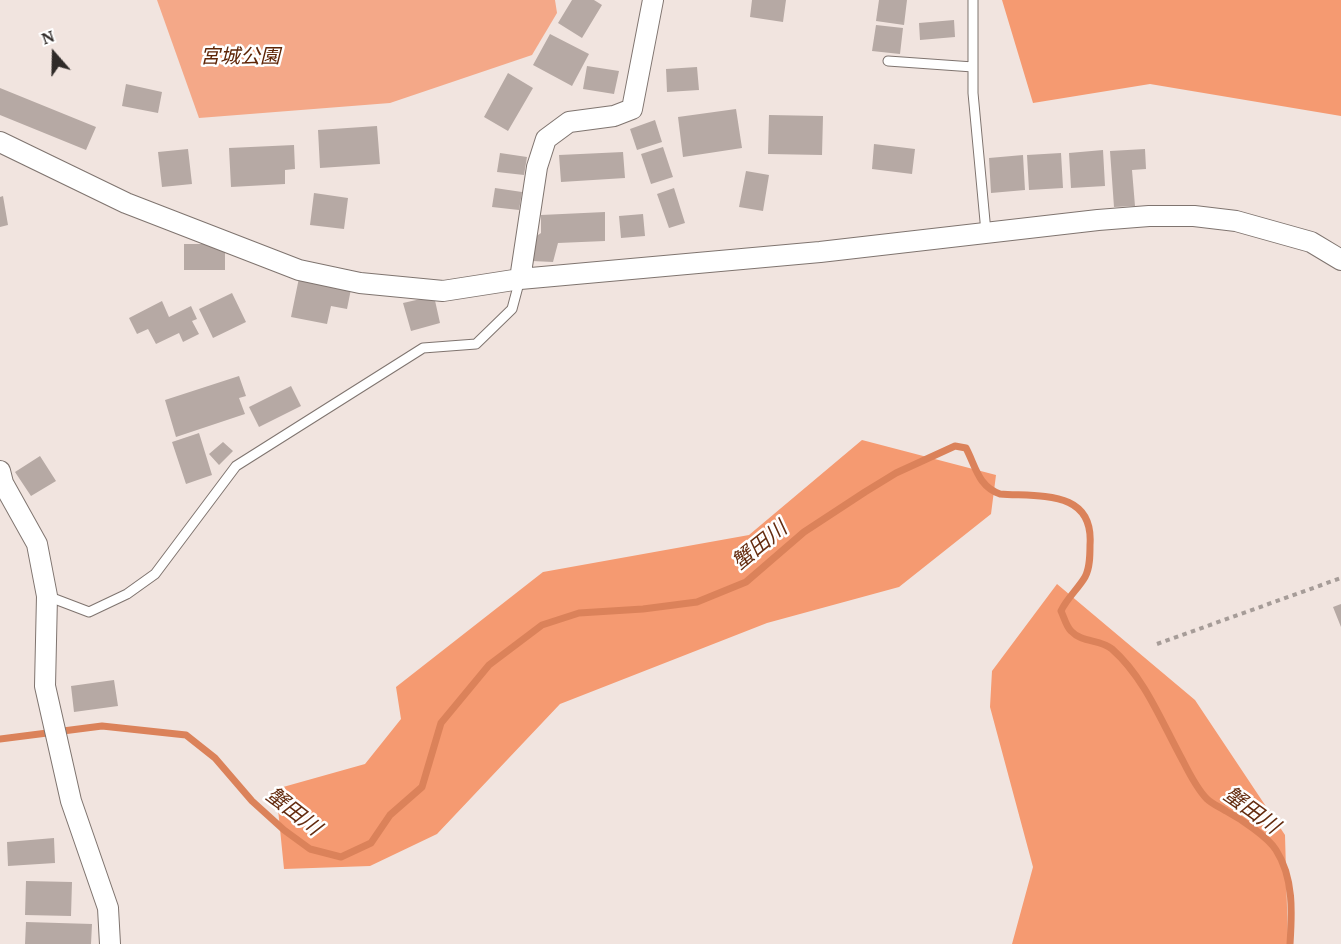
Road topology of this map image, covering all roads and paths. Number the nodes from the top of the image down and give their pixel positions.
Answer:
1 (653, 0) edge
2 (973, 0) edge
3 (888, 62) dead end
4 (973, 67) junction
5 (0, 142) edge
6 (986, 232) junction
7 (1341, 260) edge
8 (520, 279) junction
9 (0, 471) edge
10 (1341, 578) edge
11 (47, 596) junction
12 (1157, 644) dead end
13 (110, 944) edge

1 - 8 street
2 - 4 lane
3 - 4 lane
4 - 6 lane
5 - 8 street
6 - 7 street
6 - 8 street
8 - 11 lane
9 - 11 street
10 - 12 path
11 - 13 street

